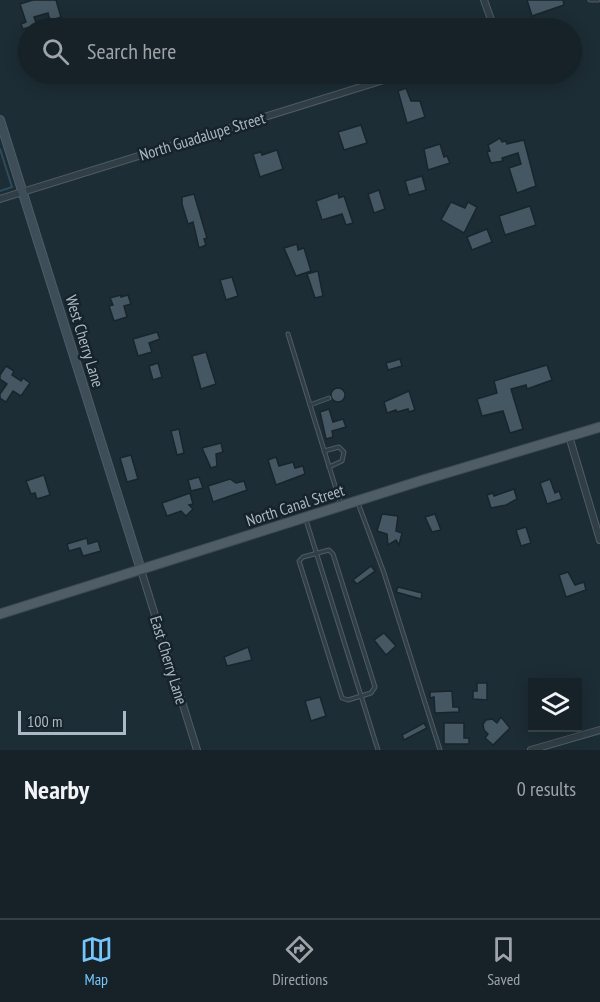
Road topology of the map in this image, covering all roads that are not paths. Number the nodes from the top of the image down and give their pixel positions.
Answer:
1 (484, 0) edge
2 (590, 0) edge
3 (598, 0) edge
4 (490, 18) edge
5 (371, 84) edge
6 (0, 120) edge
7 (23, 192) junction
8 (0, 199) edge
9 (288, 334) dead end
10 (329, 399) dead end
11 (310, 405) junction
12 (600, 427) edge
13 (569, 436) junction
14 (324, 451) junction
15 (329, 467) junction
16 (358, 501) junction
17 (341, 507) junction
18 (305, 518) junction
19 (600, 540) edge
20 (316, 553) junction
21 (141, 570) junction
22 (0, 614) edge
23 (362, 696) junction
24 (600, 730) edge
25 (197, 750) edge
26 (378, 750) edge
27 (440, 750) edge
28 (531, 750) edge

1 - 4 street
2 - 3 lane
5 - 7 street, North Guadalupe Street
6 - 7 street, West Cherry Lane
7 - 8 street, North Guadalupe Street
7 - 21 street, West Cherry Lane
9 - 11 lane
10 - 11 lane
11 - 14 lane
12 - 13 main road, North Canal Street
13 - 16 main road, North Canal Street
13 - 19 street
14 - 15 lane
14 - 15 lane
15 - 17 lane
16 - 17 main road, North Canal Street
16 - 27 lane
17 - 18 main road, North Canal Street
18 - 20 lane
18 - 21 main road, North Canal Street
20 - 23 lane
20 - 23 lane
20 - 23 lane
21 - 22 main road, North Canal Street
21 - 25 street, East Cherry Lane
23 - 26 lane
24 - 28 street

